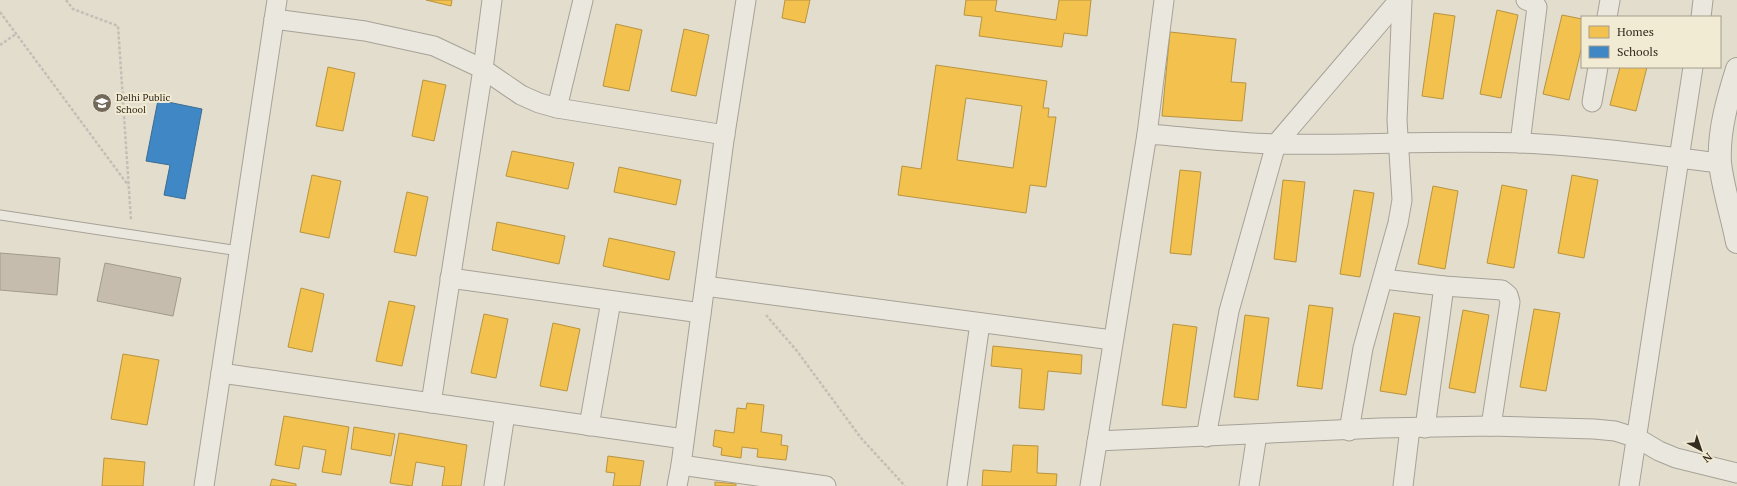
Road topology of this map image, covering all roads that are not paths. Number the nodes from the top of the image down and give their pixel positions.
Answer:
1 (277, 0) edge
2 (492, 0) edge
3 (583, 0) edge
4 (746, 0) edge
5 (1164, 0) edge
6 (1401, 0) edge
7 (1526, 0) edge
8 (1610, 0) edge
9 (1703, 0) edge
10 (1607, 16) edge
11 (1701, 16) edge
12 (274, 19) junction
13 (1598, 68) edge
14 (1693, 68) edge
15 (483, 69) junction
16 (1737, 69) edge
17 (1592, 102) dead end
18 (556, 108) junction
19 (1147, 134) junction
20 (725, 136) junction
21 (1398, 143) junction
22 (1520, 143) junction
23 (1276, 144) junction
24 (1678, 158) junction
25 (1720, 163) junction
26 (0, 215) edge
27 (1737, 242) edge
28 (239, 251) junction
29 (450, 278) junction
30 (1383, 279) junction
31 (705, 286) junction
32 (1444, 286) junction
33 (611, 300) junction
34 (701, 313) junction
35 (980, 322) junction
36 (1112, 340) junction
37 (221, 373) junction
38 (431, 403) junction
39 (505, 414) junction
40 (589, 426) junction
41 (1491, 426) junction
42 (1417, 428) junction
43 (1349, 431) junction
44 (1257, 434) junction
45 (1206, 437) junction
46 (1636, 438) junction
47 (684, 440) junction
48 (1097, 441) junction
49 (681, 465) junction
50 (1737, 473) edge
51 (204, 486) edge
52 (494, 486) edge
53 (678, 486) edge
54 (826, 486) edge
55 (957, 486) edge
56 (1090, 486) edge
57 (1249, 486) edge
58 (1403, 486) edge
59 (1628, 486) edge

1 - 12 street
2 - 15 street
3 - 18 street
4 - 20 street
5 - 19 street
6 - 21 street
6 - 23 street
7 - 22 street
8 - 10 street
9 - 11 street
12 - 15 street
12 - 28 street
13 - 17 street
14 - 24 street
15 - 18 street
15 - 29 street
16 - 25 street
18 - 20 street
19 - 23 street
19 - 36 street
20 - 31 street
21 - 22 street
21 - 23 street
21 - 30 street
22 - 24 street
23 - 45 street
24 - 25 street
24 - 46 street
25 - 27 street
26 - 28 lane
28 - 37 street
29 - 33 street
29 - 38 street
30 - 32 street
30 - 43 street
31 - 34 street
31 - 35 street
32 - 41 street
32 - 42 street
33 - 34 street
33 - 40 street
34 - 47 street
35 - 36 street
35 - 55 street
36 - 48 street
37 - 38 street
37 - 51 street
38 - 39 street
39 - 40 street
39 - 52 street
40 - 47 street
41 - 42 street
41 - 46 street
42 - 43 street
42 - 58 street
43 - 44 street
44 - 45 street
44 - 57 street
45 - 48 street
46 - 50 street
46 - 59 street
47 - 49 street
48 - 56 street
49 - 53 street
49 - 54 street

